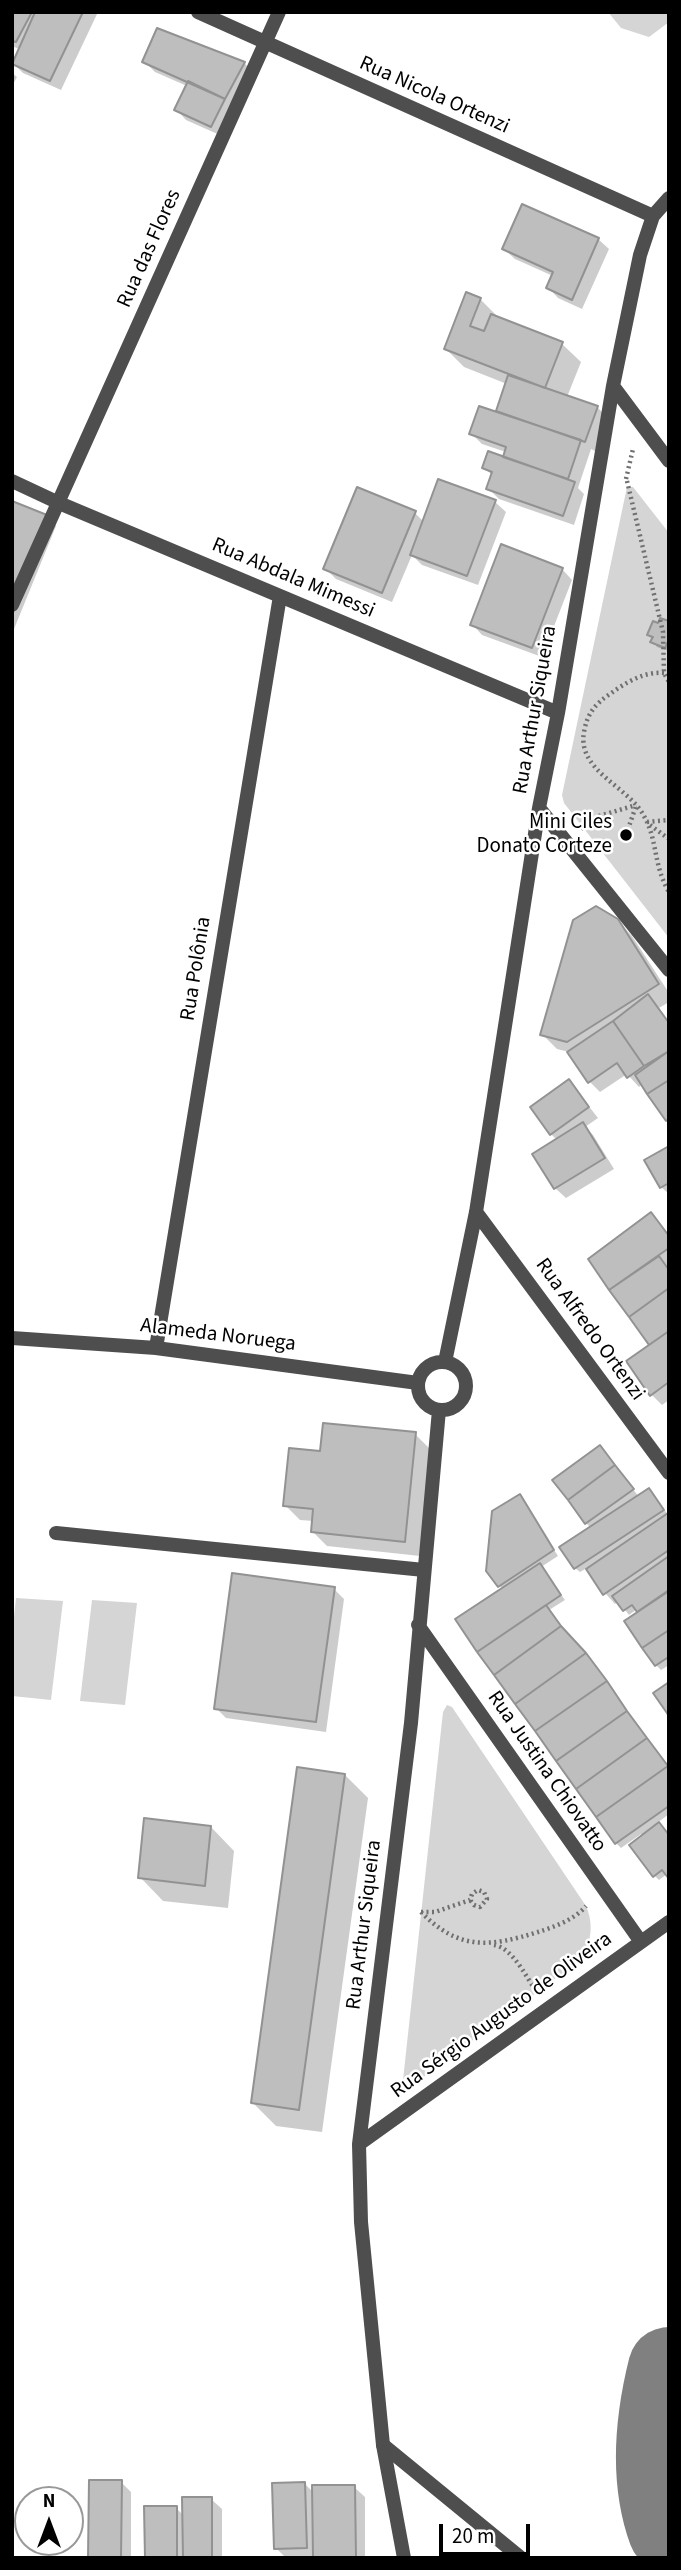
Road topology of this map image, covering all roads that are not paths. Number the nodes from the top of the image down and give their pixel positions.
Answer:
1 (198, 12) edge
2 (279, 12) edge
3 (265, 44) junction
4 (669, 198) edge
5 (653, 216) junction
6 (613, 386) junction
7 (669, 461) edge
8 (12, 481) edge
9 (59, 503) junction
10 (280, 596) junction
11 (12, 605) edge
12 (558, 713) junction
13 (539, 808) junction
14 (669, 970) edge
15 (476, 1212) junction
16 (12, 1338) edge
17 (156, 1348) junction
18 (445, 1362) junction
19 (418, 1383) junction
20 (439, 1410) junction
21 (669, 1473) edge
22 (55, 1533) dead end
23 (424, 1570) junction
24 (418, 1625) junction
25 (669, 1922) edge
26 (641, 1942) junction
27 (359, 2144) junction
28 (383, 2445) junction
29 (404, 2558) edge
30 (521, 2558) edge

1 - 3 street, Rua Nicola Ortenzi
2 - 3 street, Rua das Flores
3 - 5 street, Rua Nicola Ortenzi
3 - 9 street, Rua das Flores
4 - 5 street, Rua Arthur Siqueira
5 - 6 street, Rua Arthur Siqueira
6 - 7 street
6 - 12 street, Rua Arthur Siqueira
8 - 9 street, Rua Abdala Mimessi
9 - 10 street, Rua Abdala Mimessi
9 - 11 street, Rua das Flores
10 - 12 street, Rua Abdala Mimessi
10 - 17 street, Rua Polônia
12 - 13 street, Rua Arthur Siqueira
13 - 14 street
13 - 15 street, Rua Arthur Siqueira
15 - 18 street, Rua Arthur Siqueira
15 - 21 street, Rua Alfredo Ortenzi
16 - 17 street, Alameda Noruega
17 - 19 street, Alameda Noruega
18 - 19 street
18 - 20 street
19 - 20 street
20 - 23 street, Rua Arthur Siqueira
22 - 23 street
23 - 24 street, Rua Arthur Siqueira
24 - 26 street, Rua Justina Chiovatto
24 - 27 street, Rua Arthur Siqueira
25 - 26 street, Rua Sérgio Augusto de Oliveira
26 - 27 street, Rua Sérgio Augusto de Oliveira
27 - 28 street, Rua Arthur Siqueira
28 - 29 street, Rua Arthur Siqueira
28 - 30 street

